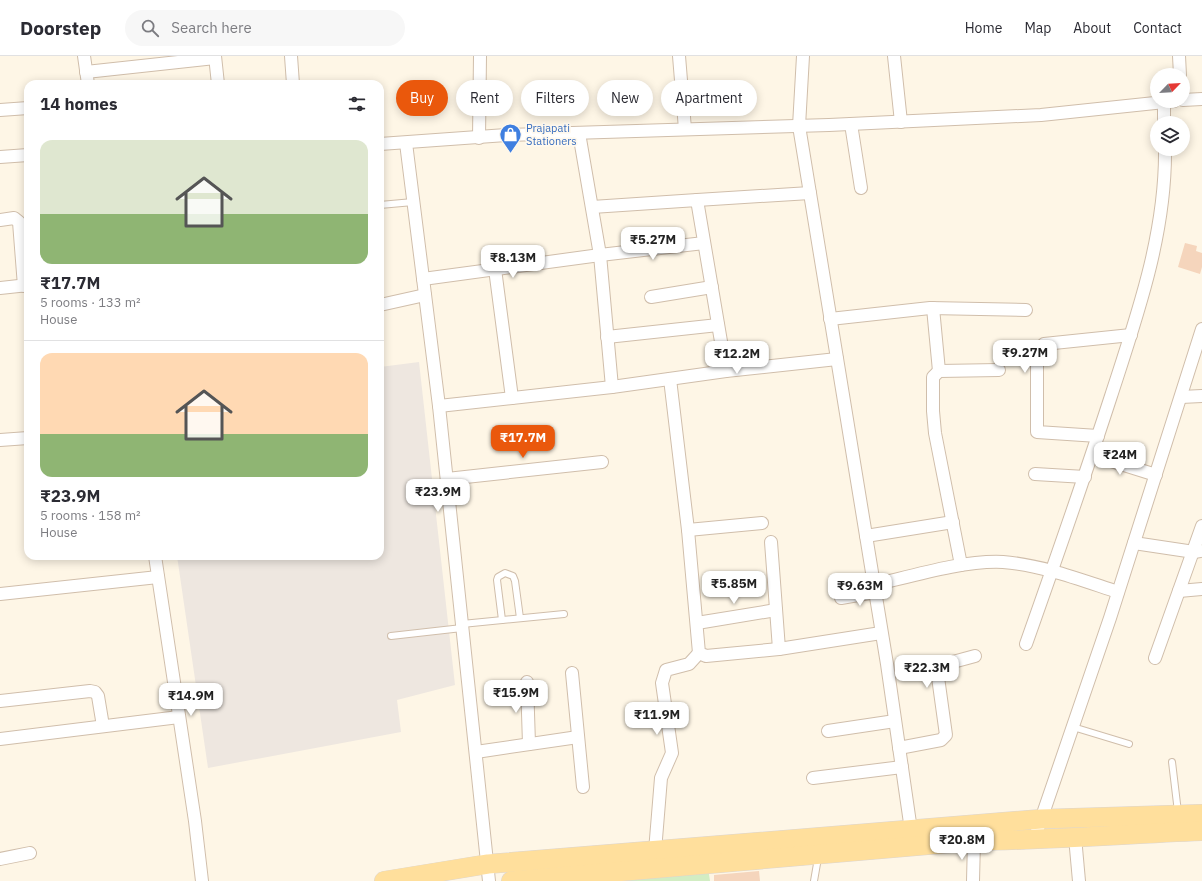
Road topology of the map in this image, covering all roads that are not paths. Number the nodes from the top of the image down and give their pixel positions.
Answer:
1 (84, 56) edge
2 (291, 56) edge
3 (480, 56) edge
4 (679, 56) edge
5 (803, 56) edge
6 (894, 56) edge
7 (1179, 56) edge
8 (215, 57) edge
9 (1180, 68) edge
10 (86, 72) junction
11 (87, 80) edge
12 (218, 80) edge
13 (293, 80) edge
14 (1190, 100) edge
15 (1202, 100) edge
16 (1150, 103) edge
17 (24, 108) edge
18 (0, 110) edge
19 (901, 122) junction
20 (850, 124) junction
21 (799, 126) junction
22 (685, 129) junction
23 (579, 133) junction
24 (479, 138) junction
25 (406, 143) junction
26 (384, 144) edge
27 (24, 155) edge
28 (1164, 156) edge
29 (0, 157) edge
30 (861, 188) dead end
31 (810, 193) junction
32 (697, 200) junction
33 (413, 202) junction
34 (384, 204) edge
35 (592, 207) junction
36 (0, 220) edge
37 (704, 243) junction
38 (600, 255) junction
39 (24, 267) edge
40 (495, 269) junction
41 (423, 279) junction
42 (24, 285) edge
43 (712, 287) junction
44 (0, 288) edge
45 (425, 294) junction
46 (651, 297) dead end
47 (384, 304) edge
48 (933, 308) junction
49 (1026, 310) dead end
50 (830, 319) junction
51 (718, 324) junction
52 (1202, 330) edge
53 (1131, 335) junction
54 (607, 337) junction
55 (837, 359) junction
56 (999, 370) dead end
57 (726, 371) junction
58 (939, 371) junction
59 (670, 379) junction
60 (612, 387) junction
61 (1202, 396) edge
62 (1181, 397) junction
63 (512, 398) junction
64 (439, 406) junction
65 (1098, 436) junction
66 (24, 438) edge
67 (0, 440) edge
68 (1092, 455) junction
69 (602, 462) dead end
70 (1035, 474) dead end
71 (1156, 475) junction
72 (1084, 477) junction
73 (447, 479) junction
74 (953, 522) junction
75 (762, 523) dead end
76 (1202, 526) edge
77 (688, 530) junction
78 (866, 536) junction
79 (771, 542) dead end
80 (1134, 543) junction
81 (1198, 551) edge
82 (156, 560) edge
83 (961, 565) junction
84 (1052, 571) junction
85 (158, 577) junction
86 (874, 589) junction
87 (1202, 589) edge
88 (1179, 591) junction
89 (1118, 592) junction
90 (0, 594) edge
91 (841, 598) dead end
92 (776, 610) junction
93 (564, 614) dead end
94 (520, 618) junction
95 (502, 620) junction
96 (696, 623) junction
97 (462, 626) junction
98 (882, 633) junction
99 (391, 636) dead end
100 (1026, 644) dead end
101 (779, 649) junction
102 (699, 653) junction
103 (974, 656) dead end
104 (1155, 658) dead end
105 (572, 673) dead end
106 (526, 682) dead end
107 (0, 701) edge
108 (178, 717) junction
109 (895, 721) junction
110 (103, 726) junction
111 (1073, 727) junction
112 (828, 731) dead end
113 (578, 737) junction
114 (0, 739) edge
115 (529, 744) junction
116 (1129, 744) dead end
117 (899, 748) junction
118 (476, 752) junction
119 (1172, 762) dead end
120 (902, 767) junction
121 (813, 778) dead end
122 (583, 787) dead end
123 (1202, 814) edge
124 (1179, 815) junction
125 (1041, 819) junction
126 (911, 830) junction
127 (1202, 831) edge
128 (1075, 836) junction
129 (1034, 840) junction
130 (974, 841) junction
131 (654, 851) junction
132 (30, 853) dead end
133 (818, 854) junction
134 (684, 857) junction
135 (0, 859) edge
136 (488, 872) edge
137 (202, 881) edge
138 (384, 881) edge
139 (511, 881) edge
140 (814, 881) edge
141 (973, 881) edge
142 (1079, 881) edge

1 - 10 street
2 - 13 street
3 - 24 street
4 - 22 street
5 - 21 street
6 - 19 street
7 - 9 street
8 - 10 street
8 - 12 street
10 - 11 street
14 - 15 street
16 - 19 street
17 - 18 street
19 - 20 street
20 - 21 street
20 - 30 street
21 - 22 street
21 - 31 street
22 - 23 street
23 - 24 street
23 - 35 street
24 - 25 street
25 - 26 street
25 - 33 street
27 - 29 street
28 - 53 street
31 - 32 street
31 - 50 street
32 - 35 street
32 - 37 street
33 - 34 lane
33 - 41 street
35 - 38 street
36 - 39 street
37 - 38 street
37 - 43 street
38 - 40 street
38 - 54 street
40 - 41 street
40 - 63 street
41 - 45 street
42 - 44 street
43 - 46 street
43 - 51 street
45 - 47 street
45 - 64 street
48 - 49 street
48 - 50 street
48 - 58 street
50 - 55 street
51 - 54 street
51 - 57 street
52 - 62 street
53 - 65 street
53 - 65 street
54 - 60 street
55 - 57 street
55 - 78 street
56 - 58 street
57 - 59 street
58 - 74 street
59 - 60 street
59 - 77 street
60 - 63 street
61 - 62 street
62 - 71 street
63 - 64 street
64 - 73 street
65 - 68 street
66 - 67 street
68 - 71 street
68 - 72 street
69 - 73 street
70 - 72 street
71 - 80 street
72 - 84 street
73 - 97 street
74 - 78 street
74 - 83 street
75 - 77 street
76 - 81 street
77 - 96 street
78 - 86 street
79 - 92 street
80 - 81 street
80 - 89 street
81 - 88 street
82 - 85 street
83 - 84 street
83 - 86 street
84 - 89 street
84 - 100 street
85 - 90 street
85 - 108 street
86 - 91 street
86 - 98 street
87 - 88 street
88 - 104 street
89 - 111 street
92 - 96 street
92 - 101 street
93 - 94 lane
94 - 95 lane
94 - 95 lane
95 - 97 lane
96 - 102 street
97 - 99 lane
97 - 118 street
98 - 101 street
98 - 109 street
101 - 102 street
102 - 131 street
103 - 117 street
105 - 113 street
106 - 115 street
107 - 110 street
108 - 110 street
108 - 137 street
109 - 112 street
109 - 117 street
110 - 114 street
111 - 116 lane
111 - 125 street
113 - 115 street
113 - 122 street
115 - 118 street
117 - 120 street
118 - 136 street
119 - 124 lane
120 - 121 street
120 - 126 street
123 - 124 main road
124 - 125 main road
125 - 126 main road
125 - 129 street
126 - 134 main road
127 - 128 main road
128 - 129 main road
128 - 142 street
129 - 130 main road
130 - 133 main road
130 - 141 street
131 - 134 main road
131 - 136 main road
132 - 135 street
133 - 134 main road
133 - 140 lane
134 - 139 main road
136 - 138 main road

